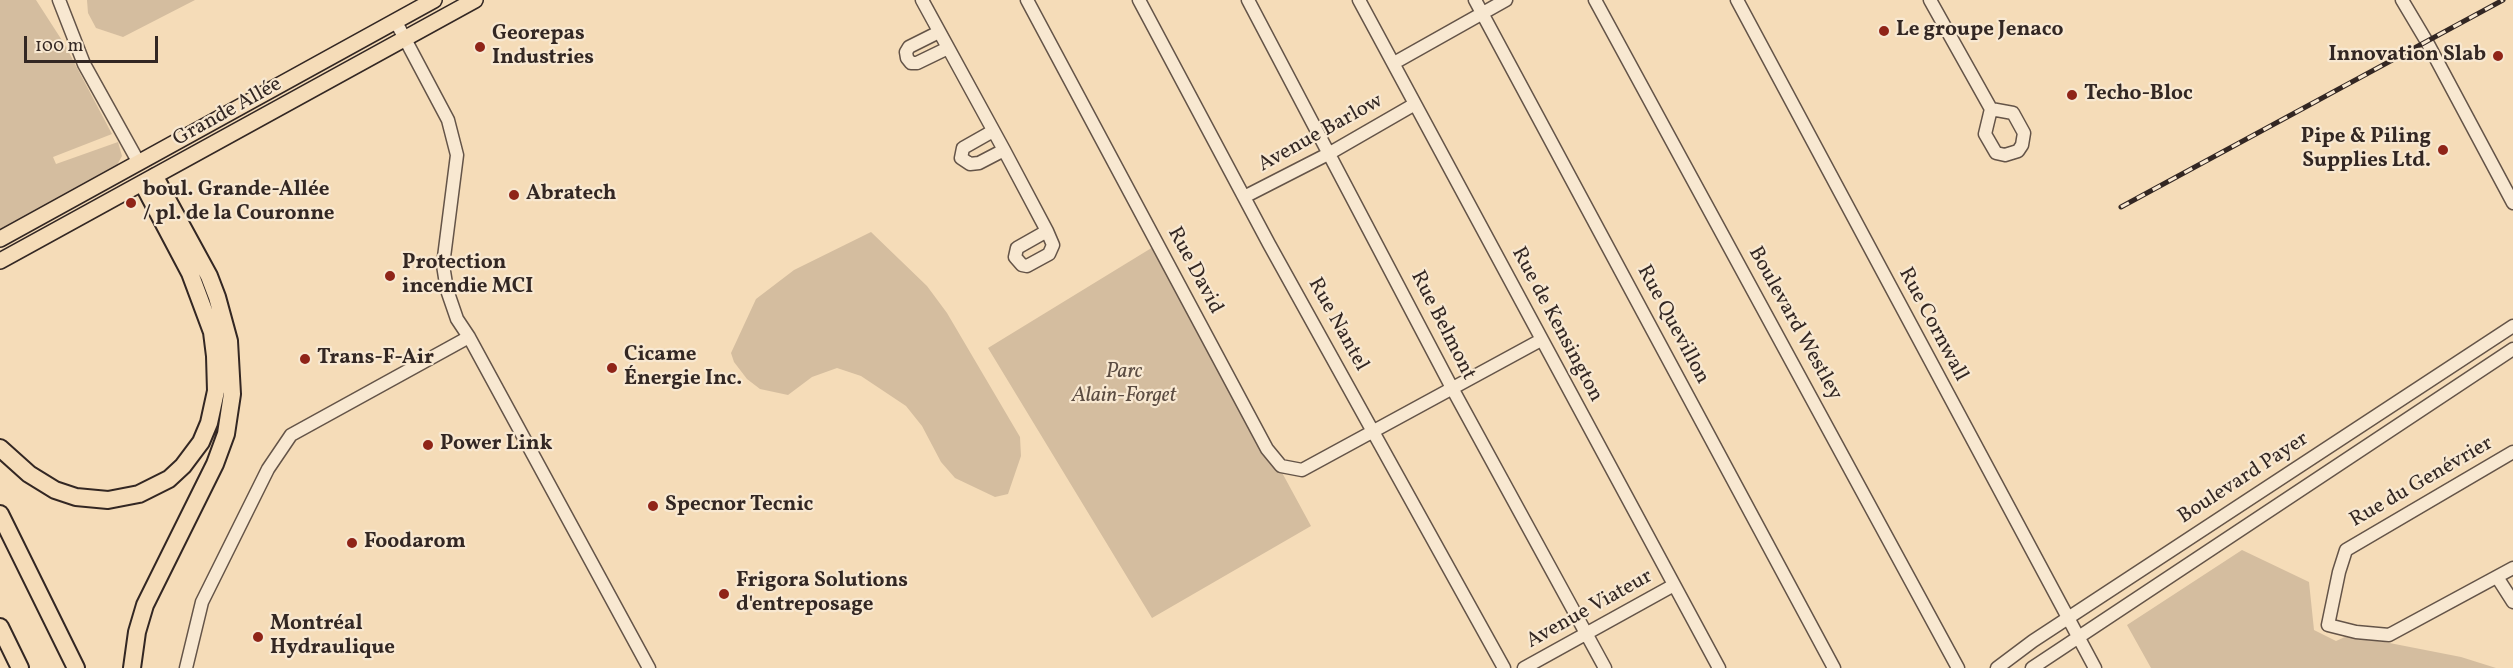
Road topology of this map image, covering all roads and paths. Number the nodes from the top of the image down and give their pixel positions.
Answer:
1 (59, 0) edge
2 (434, 0) edge
3 (475, 0) edge
4 (922, 0) edge
5 (1027, 0) edge
6 (1139, 0) edge
7 (1248, 0) edge
8 (1359, 0) edge
9 (1475, 0) edge
10 (1506, 0) edge
11 (1595, 0) edge
12 (1737, 0) edge
13 (1930, 0) edge
14 (2402, 0) edge
15 (1482, 13) junction
16 (396, 22) junction
17 (939, 32) junction
18 (405, 39) junction
19 (948, 48) junction
20 (1394, 63) junction
21 (1415, 104) junction
22 (1991, 109) dead end
23 (993, 131) junction
24 (1004, 150) junction
25 (1330, 153) junction
26 (139, 162) junction
27 (149, 181) junction
28 (1244, 197) junction
29 (2513, 203) edge
30 (1047, 231) dead end
31 (0, 239) edge
32 (0, 261) edge
33 (2513, 326) edge
34 (469, 337) junction
35 (1541, 340) junction
36 (2513, 349) edge
37 (1452, 388) junction
38 (1374, 431) junction
39 (0, 448) edge
40 (2513, 452) edge
41 (0, 514) edge
42 (2513, 568) edge
43 (2498, 577) junction
44 (1674, 585) junction
45 (2513, 602) edge
46 (2067, 619) junction
47 (0, 627) edge
48 (1586, 634) junction
49 (2078, 638) junction
50 (20, 668) edge
51 (76, 668) edge
52 (132, 668) edge
53 (186, 668) edge
54 (649, 668) edge
55 (1504, 668) edge
56 (1524, 668) edge
57 (1605, 668) edge
58 (1719, 668) edge
59 (1834, 668) edge
60 (1959, 668) edge
61 (1997, 668) edge
62 (2032, 668) edge
63 (2095, 668) edge

1 - 26 street
2 - 16 main road, Grande Allée
3 - 18 main road, Grande Allée
4 - 17 street
5 - 38 street, Rue David
6 - 28 street, Rue Nantel
7 - 25 street, Rue Belmont
8 - 20 street, Rue de Kensington
9 - 15 street, Rue Quevillon
10 - 15 street
11 - 60 street, Boulevard Westley
12 - 46 street, Rue Cornwall
13 - 22 street
14 - 29 street
15 - 20 street
15 - 59 street, Rue Quevillon
16 - 18 street
16 - 26 main road, Grande Allée
17 - 19 street
17 - 19 street
18 - 27 main road, Grande Allée
18 - 34 street
19 - 23 street
20 - 21 street, Rue de Kensington
21 - 25 street, Avenue Barlow
21 - 35 street, Rue de Kensington
23 - 24 street
23 - 24 street
24 - 30 street
25 - 28 street, Avenue Barlow
25 - 37 street, Rue Belmont
26 - 27 main road
26 - 31 main road, Grande Allée
27 - 32 main road, Grande Allée
27 - 39 highway
27 - 52 highway
28 - 38 street, Rue Nantel
33 - 46 street, Boulevard Payer
34 - 53 street
34 - 54 street
35 - 37 street, Rue David
35 - 44 street, Rue de Kensington
36 - 49 street, Boulevard Payer
37 - 38 street, Rue David
37 - 48 street, Rue Belmont
38 - 55 street, Rue Nantel
40 - 43 street, Rue du Genévrier
41 - 51 highway
42 - 43 street
43 - 45 street
44 - 48 street, Avenue Viateur
44 - 58 street, Rue de Kensington
46 - 49 street, Rue Cornwall
46 - 61 street, Boulevard Payer
47 - 50 highway
48 - 56 street, Avenue Viateur
48 - 57 street, Rue Belmont
49 - 62 street, Boulevard Payer
49 - 63 street, Rue Cornwall

